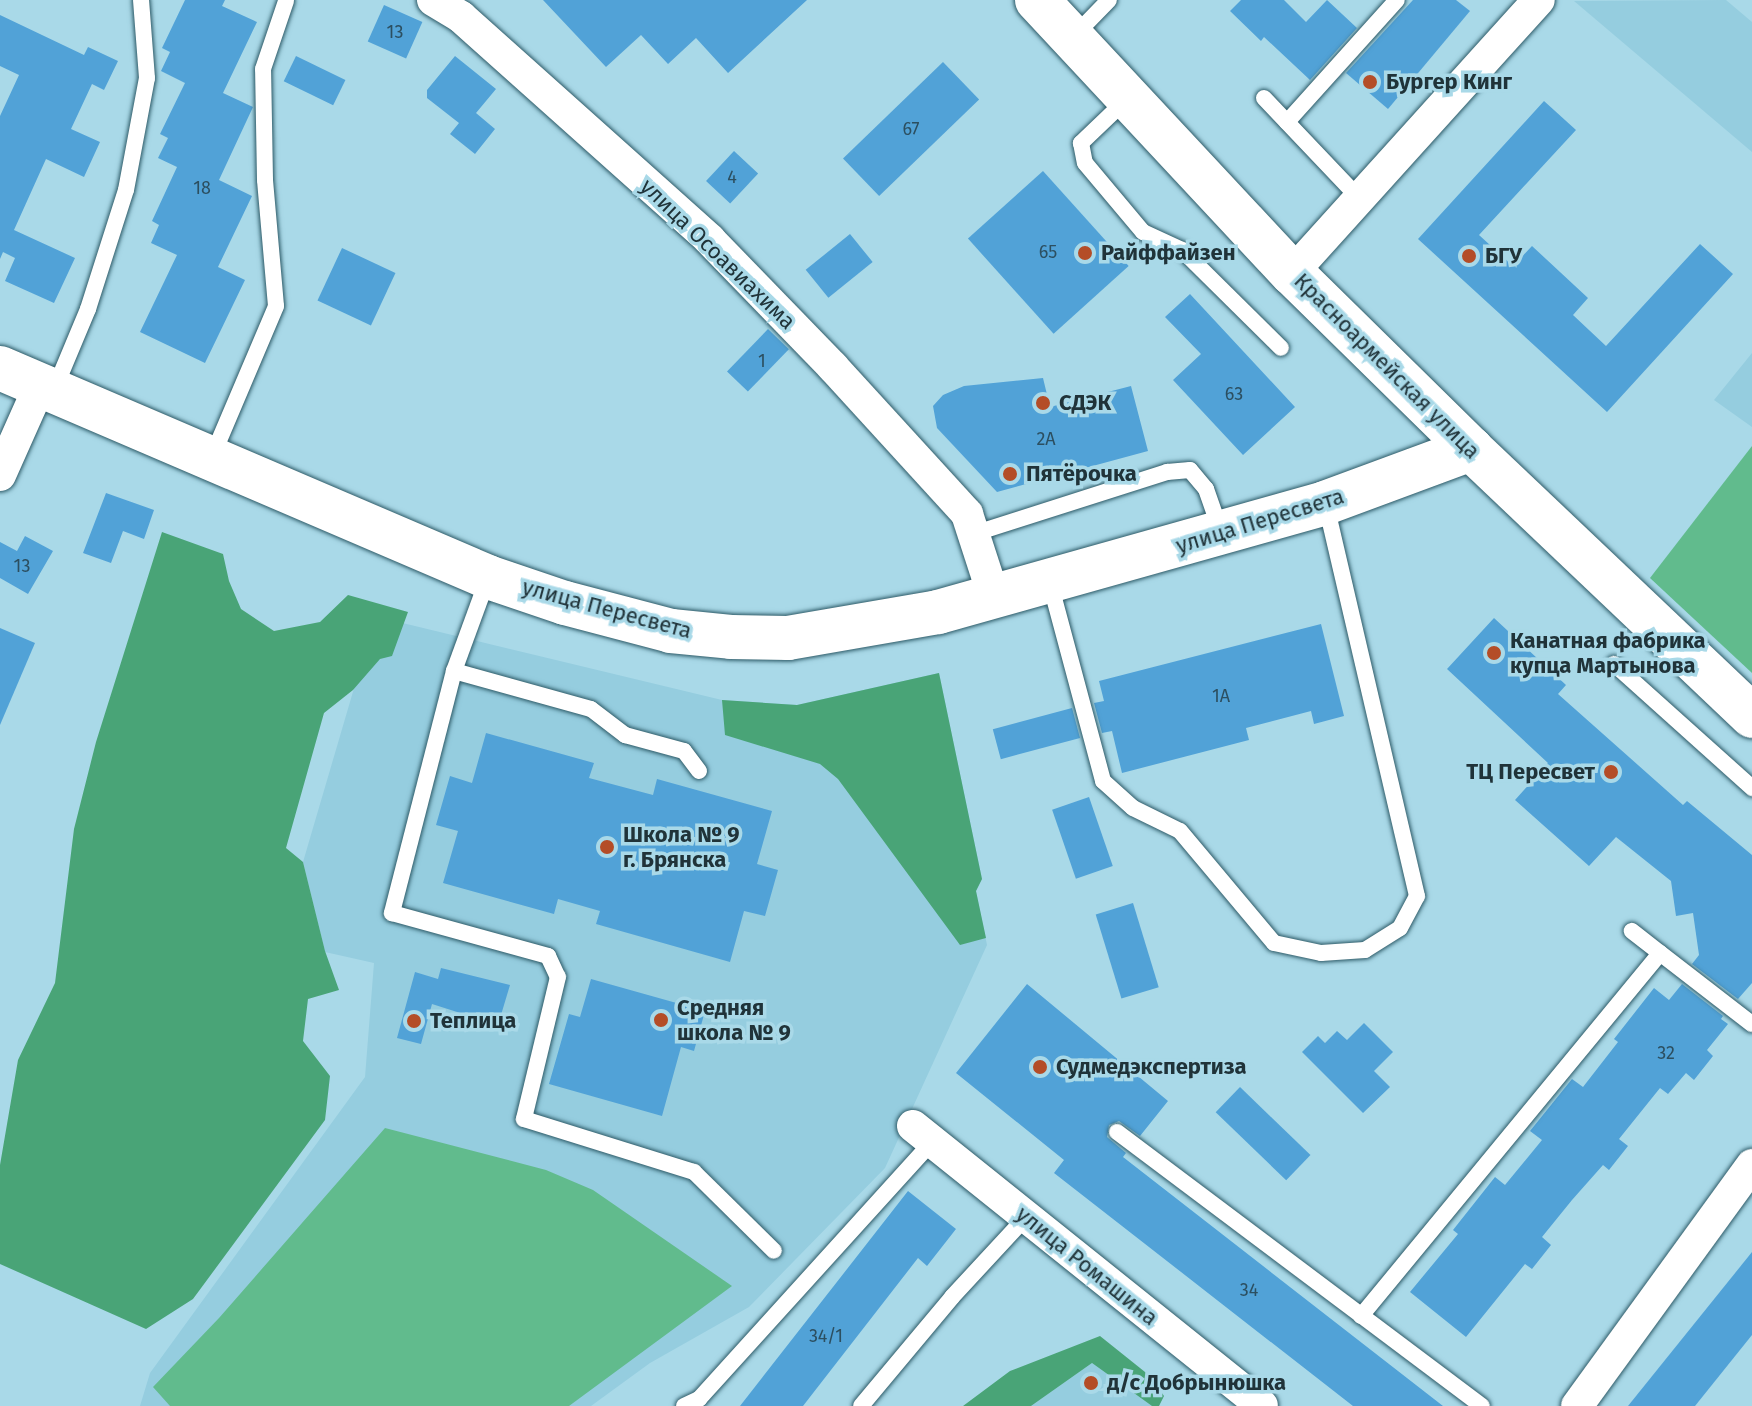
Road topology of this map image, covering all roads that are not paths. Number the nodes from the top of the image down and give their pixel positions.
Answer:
1 (141, 0) edge
2 (433, 0) edge
3 (1037, 0) edge
4 (1109, 0) edge
5 (1397, 0) edge
6 (286, 1) edge
7 (1527, 4) edge
8 (1072, 38) junction
9 (1264, 98) dead end
10 (1127, 99) junction
11 (1287, 122) junction
12 (1359, 198) junction
13 (1292, 273) junction
14 (1281, 348) dead end
15 (0, 368) edge
16 (46, 389) junction
17 (1471, 449) junction
18 (212, 459) junction
19 (0, 475) edge
20 (1325, 503) junction
21 (976, 533) junction
22 (1222, 533) junction
23 (488, 577) junction
24 (1050, 583) junction
25 (994, 597) junction
26 (1614, 664) dead end
27 (454, 671) junction
28 (1752, 716) edge
29 (699, 771) dead end
30 (1752, 788) edge
31 (1632, 931) dead end
32 (1660, 953) junction
33 (1752, 1024) edge
34 (1117, 1132) dead end
35 (922, 1134) joint
36 (1752, 1165) edge
37 (1026, 1217) junction
38 (774, 1251) dead end
39 (1361, 1316) junction
40 (684, 1406) edge
41 (861, 1406) edge
42 (1262, 1406) edge
43 (1482, 1406) edge
44 (1577, 1406) edge

1 - 16 lane
2 - 21 street, улица Осоавиахима
3 - 8 main road, Красноармейская улица
4 - 8 lane
5 - 11 lane
6 - 18 lane
7 - 12 street
8 - 10 main road, Красноармейская улица
9 - 11 lane
10 - 13 main road, Красноармейская улица
10 - 14 lane
11 - 12 lane
12 - 13 street
13 - 17 main road, Красноармейская улица
15 - 16 main road, улица Пересвета
16 - 18 main road, улица Пересвета
16 - 19 street
17 - 20 main road, улица Пересвета
17 - 28 main road, Красноармейская улица
18 - 23 main road, улица Пересвета
20 - 22 main road, улица Пересвета
20 - 24 lane
21 - 22 lane
21 - 25 street, улица Осоавиахима
22 - 24 main road, улица Пересвета
23 - 25 main road, улица Пересвета
23 - 27 lane
24 - 25 main road, улица Пересвета
26 - 30 lane
27 - 29 lane
27 - 38 lane
31 - 32 lane
32 - 33 lane
32 - 39 lane
34 - 39 lane
35 - 37 street, улица Ромашина
35 - 40 lane
36 - 44 street
37 - 41 lane
37 - 42 street, улица Ромашина
39 - 43 lane

